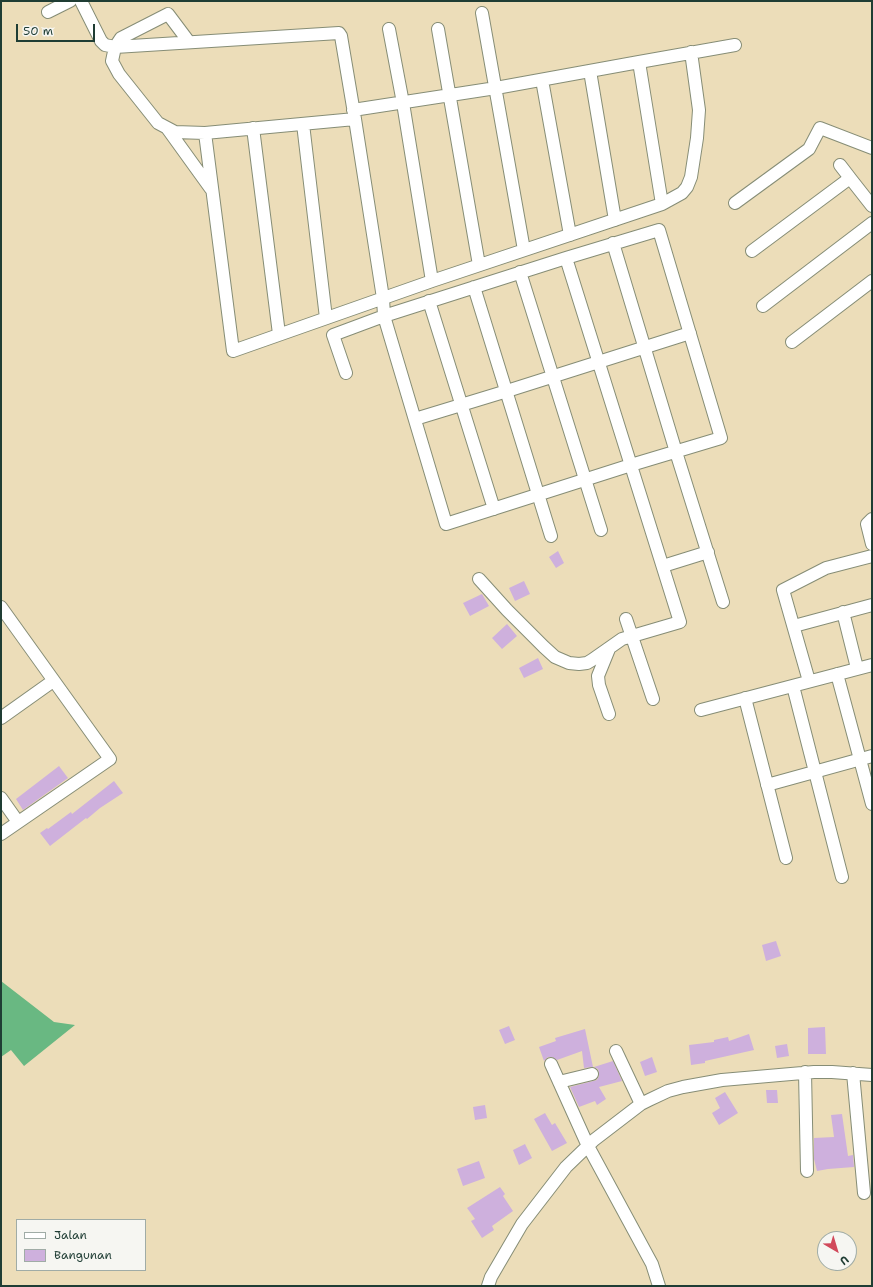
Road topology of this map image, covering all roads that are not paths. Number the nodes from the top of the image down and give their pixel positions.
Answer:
1 (70, 1) edge
2 (83, 2) edge
3 (48, 12) dead end
4 (482, 13) dead end
5 (389, 29) dead end
6 (438, 29) dead end
7 (189, 42) junction
8 (735, 44) dead end
9 (115, 47) junction
10 (691, 52) junction
11 (639, 62) junction
12 (590, 71) junction
13 (542, 80) junction
14 (496, 88) junction
15 (450, 95) junction
16 (403, 102) junction
17 (354, 115) junction
18 (303, 124) junction
19 (166, 127) junction
20 (253, 128) junction
21 (205, 133) junction
22 (872, 148) edge
23 (840, 165) dead end
24 (850, 178) junction
25 (213, 191) junction
26 (735, 203) dead end
27 (662, 204) junction
28 (872, 206) edge
29 (616, 220) junction
30 (872, 223) edge
31 (570, 235) junction
32 (613, 243) junction
33 (524, 250) junction
34 (752, 251) dead end
35 (566, 258) junction
36 (479, 265) junction
37 (520, 272) junction
38 (432, 280) junction
39 (872, 281) edge
40 (474, 287) junction
41 (383, 298) junction
42 (429, 301) junction
43 (763, 306) dead end
44 (384, 316) junction
45 (326, 318) junction
46 (690, 333) junction
47 (279, 334) junction
48 (792, 342) dead end
49 (644, 347) junction
50 (599, 361) junction
51 (346, 373) dead end
52 (553, 376) junction
53 (506, 392) junction
54 (461, 404) junction
55 (415, 419) junction
56 (676, 452) junction
57 (631, 465) junction
58 (585, 480) junction
59 (538, 495) junction
60 (494, 509) junction
61 (872, 519) edge
62 (601, 530) dead end
63 (551, 536) dead end
64 (872, 544) edge
65 (708, 552) junction
66 (872, 556) edge
67 (663, 566) junction
68 (479, 579) dead end
69 (723, 602) dead end
70 (872, 605) edge
71 (1, 607) edge
72 (843, 612) junction
73 (626, 619) dead end
74 (794, 626) junction
75 (632, 637) junction
76 (610, 647) junction
77 (872, 665) edge
78 (857, 668) junction
79 (837, 674) junction
80 (53, 681) junction
81 (810, 681) junction
82 (793, 686) junction
83 (745, 698) junction
84 (653, 699) dead end
85 (701, 710) dead end
86 (609, 714) dead end
87 (1, 718) edge
88 (866, 758) edge
89 (815, 772) junction
90 (767, 785) junction
91 (1, 798) edge
92 (872, 804) edge
93 (18, 822) junction
94 (1, 834) edge
95 (786, 858) dead end
96 (842, 877) dead end
97 (616, 1051) dead end
98 (551, 1064) dead end
99 (805, 1072) junction
100 (854, 1073) junction
101 (592, 1074) dead end
102 (872, 1075) edge
103 (559, 1082) junction
104 (641, 1104) junction
105 (588, 1146) junction
106 (807, 1171) dead end
107 (864, 1193) dead end
108 (489, 1282) edge
109 (658, 1286) edge

1 - 3 street
2 - 9 street
4 - 14 street
5 - 16 street
6 - 15 street
7 - 9 street
7 - 9 street
7 - 17 street
8 - 10 street
9 - 19 street
10 - 11 street
10 - 27 street
11 - 12 street
11 - 27 street
12 - 13 street
12 - 29 street
13 - 14 street
13 - 31 street
14 - 15 street
14 - 33 street
15 - 16 street
15 - 36 street
16 - 17 street
16 - 38 street
17 - 18 street
17 - 41 street
18 - 20 street
18 - 45 street
19 - 21 street
19 - 25 street
20 - 21 street
20 - 47 street
21 - 25 street
22 - 26 street
23 - 24 street
24 - 28 street
24 - 34 street
25 - 47 street
27 - 29 street
29 - 31 street
30 - 43 street
31 - 33 street
32 - 35 street
32 - 46 street
32 - 49 street
33 - 36 street
35 - 37 street
35 - 50 street
36 - 38 street
37 - 40 street
37 - 52 street
38 - 41 street
39 - 48 street
40 - 42 street
40 - 53 street
41 - 44 street
41 - 45 street
42 - 44 street
42 - 54 street
44 - 51 street
44 - 55 street
45 - 47 street
46 - 49 street
46 - 56 street
49 - 50 street
49 - 56 street
50 - 52 street
50 - 57 street
52 - 53 street
52 - 58 street
53 - 54 street
53 - 59 street
54 - 55 street
54 - 60 street
55 - 60 street
56 - 57 street
56 - 65 street
57 - 58 street
57 - 67 street
58 - 59 street
58 - 62 street
59 - 60 street
59 - 63 street
61 - 64 street
65 - 67 street
65 - 69 street
66 - 74 street
67 - 75 street
68 - 76 street
70 - 72 street
71 - 80 street
72 - 74 street
72 - 78 street
73 - 75 street
74 - 81 street
75 - 76 street
75 - 84 street
76 - 86 street
77 - 78 street
78 - 79 street
79 - 81 street
79 - 88 street
80 - 87 street
80 - 93 street
81 - 82 street
82 - 83 street
82 - 89 street
83 - 85 street
83 - 90 street
88 - 89 street
88 - 92 street
89 - 90 street
89 - 96 street
90 - 95 street
91 - 93 street
93 - 94 street
97 - 104 street
98 - 103 street
99 - 100 street
99 - 104 street
99 - 106 street
100 - 102 street
100 - 107 street
101 - 103 street
103 - 105 street
104 - 105 street
105 - 108 street
105 - 109 street

